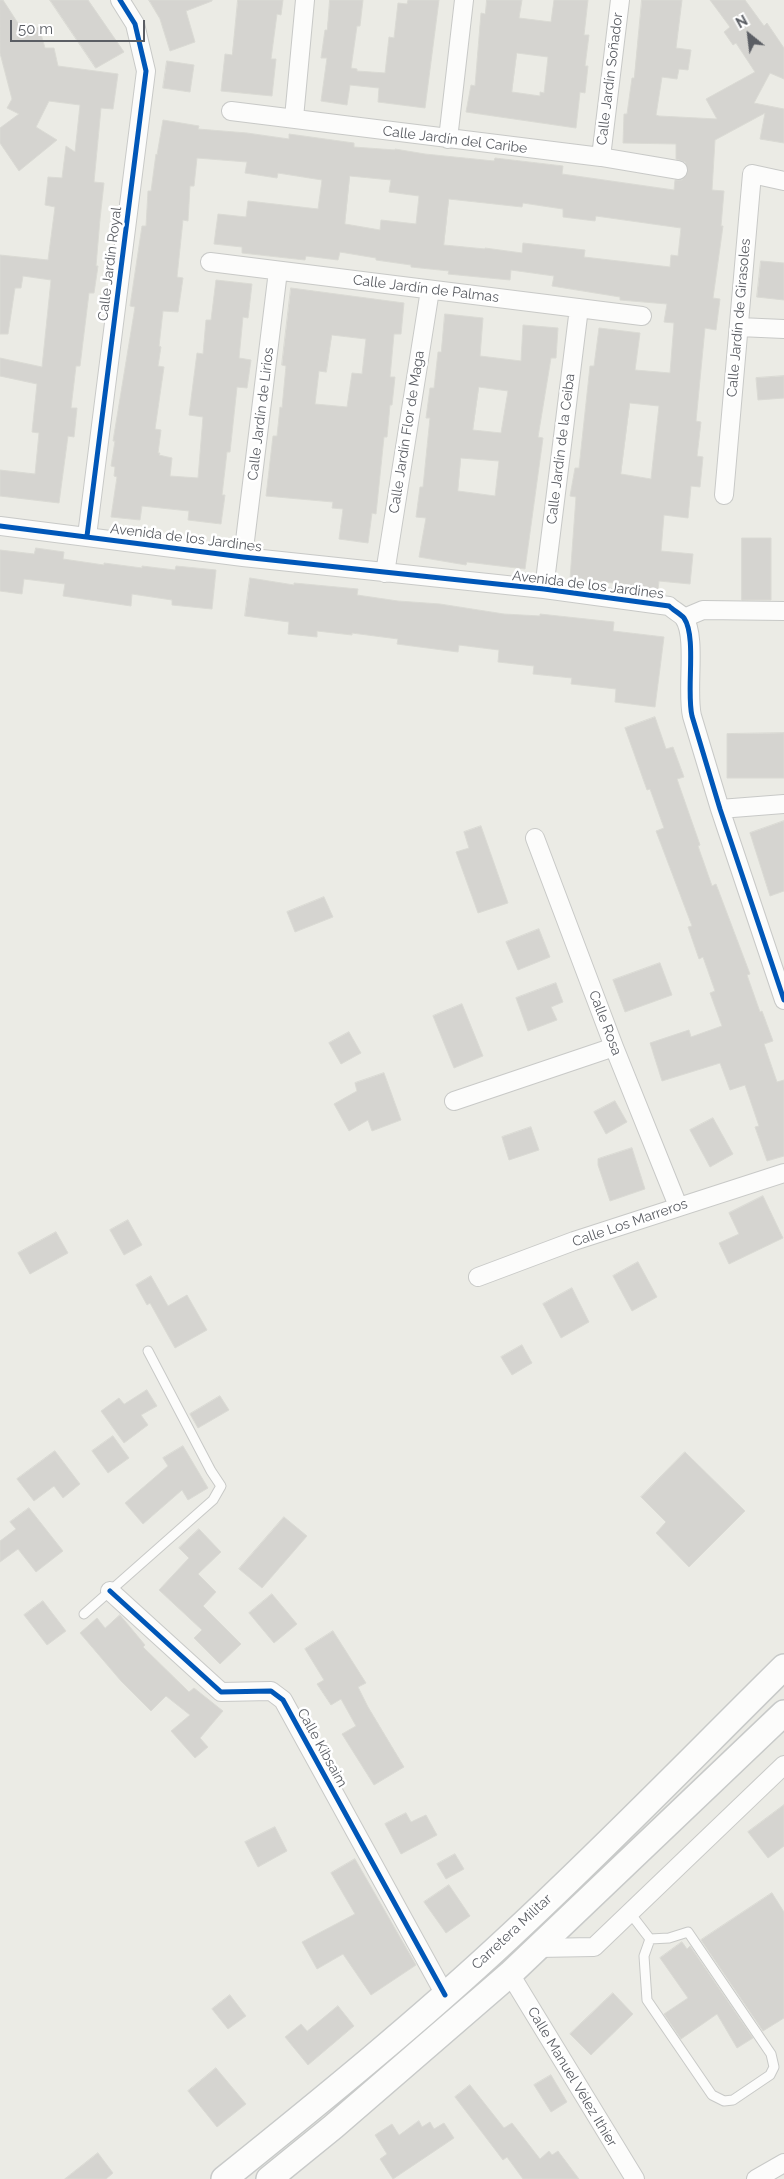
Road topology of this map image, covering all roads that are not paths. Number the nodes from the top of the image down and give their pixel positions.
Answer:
1 (120, 0) edge
2 (305, 0) edge
3 (464, 0) edge
4 (620, 0) edge
5 (231, 111) dead end
6 (294, 118) junction
7 (448, 140) junction
8 (601, 158) junction
9 (678, 170) dead end
10 (784, 180) edge
11 (210, 262) dead end
12 (278, 271) junction
13 (430, 290) junction
14 (579, 308) junction
15 (642, 316) dead end
16 (738, 327) junction
17 (784, 329) edge
18 (724, 495) dead end
19 (0, 526) edge
20 (87, 536) junction
21 (244, 557) junction
22 (385, 573) junction
23 (544, 589) junction
24 (784, 611) edge
25 (684, 618) junction
26 (784, 804) edge
27 (720, 809) junction
28 (535, 838) dead end
29 (784, 1000) edge
30 (614, 1047) junction
31 (454, 1101) dead end
32 (784, 1173) edge
33 (678, 1206) junction
34 (478, 1277) dead end
35 (148, 1351) dead end
36 (110, 1591) junction
37 (84, 1614) dead end
38 (784, 1667) edge
39 (783, 1721) edge
40 (784, 1765) edge
41 (630, 1914) junction
42 (650, 1939) junction
43 (538, 1948) junction
44 (510, 1974) junction
45 (446, 1995) junction
46 (784, 2163) edge
47 (224, 2179) edge
48 (269, 2179) edge
49 (635, 2179) edge
50 (756, 2179) edge

1 - 20 street, Calle Jardín Royal
2 - 6 street
3 - 7 street
4 - 8 street, Calle Jardín Soñador
5 - 6 street, Calle Jardín del Caribe
6 - 7 street, Calle Jardín del Caribe
7 - 8 street, Calle Jardín del Caribe
8 - 9 street, Calle Jardín del Caribe
10 - 16 street, Calle Jardín de Girasoles
11 - 12 street, Calle Jardín de Palmas
12 - 13 street, Calle Jardín de Palmas
12 - 21 street, Calle Jardín de Lirios
13 - 14 street, Calle Jardín de Palmas
13 - 22 street, Calle Jardín Flor de Maga
14 - 15 street, Calle Jardín de Palmas
14 - 23 street, Calle Jardín de la Ceiba
16 - 17 street
16 - 18 street, Calle Jardín de Girasoles
19 - 20 street, Avenida de los Jardines
20 - 21 street, Avenida de los Jardines
21 - 22 street, Avenida de los Jardines
22 - 23 street, Avenida de los Jardines
23 - 25 street, Avenida de los Jardines
24 - 25 street
25 - 27 street
26 - 27 street
27 - 29 street
28 - 30 street, Calle Rosa
30 - 31 street
30 - 33 street, Calle Rosa
32 - 33 street, Calle Los Marreros
33 - 34 street, Calle Los Marreros
35 - 36 lane
36 - 37 lane
36 - 45 street, Calle Kibsaim
38 - 45 main road, Carretera Militar
39 - 43 main road, Carretera Militar
40 - 41 street
41 - 42 lane
41 - 43 street
42 - 42 lane
43 - 44 main road, Carretera Militar
44 - 48 main road, Carretera Militar
44 - 49 street, Calle Manuel Vélez Ithier
45 - 47 main road, Carretera Militar
46 - 50 street

